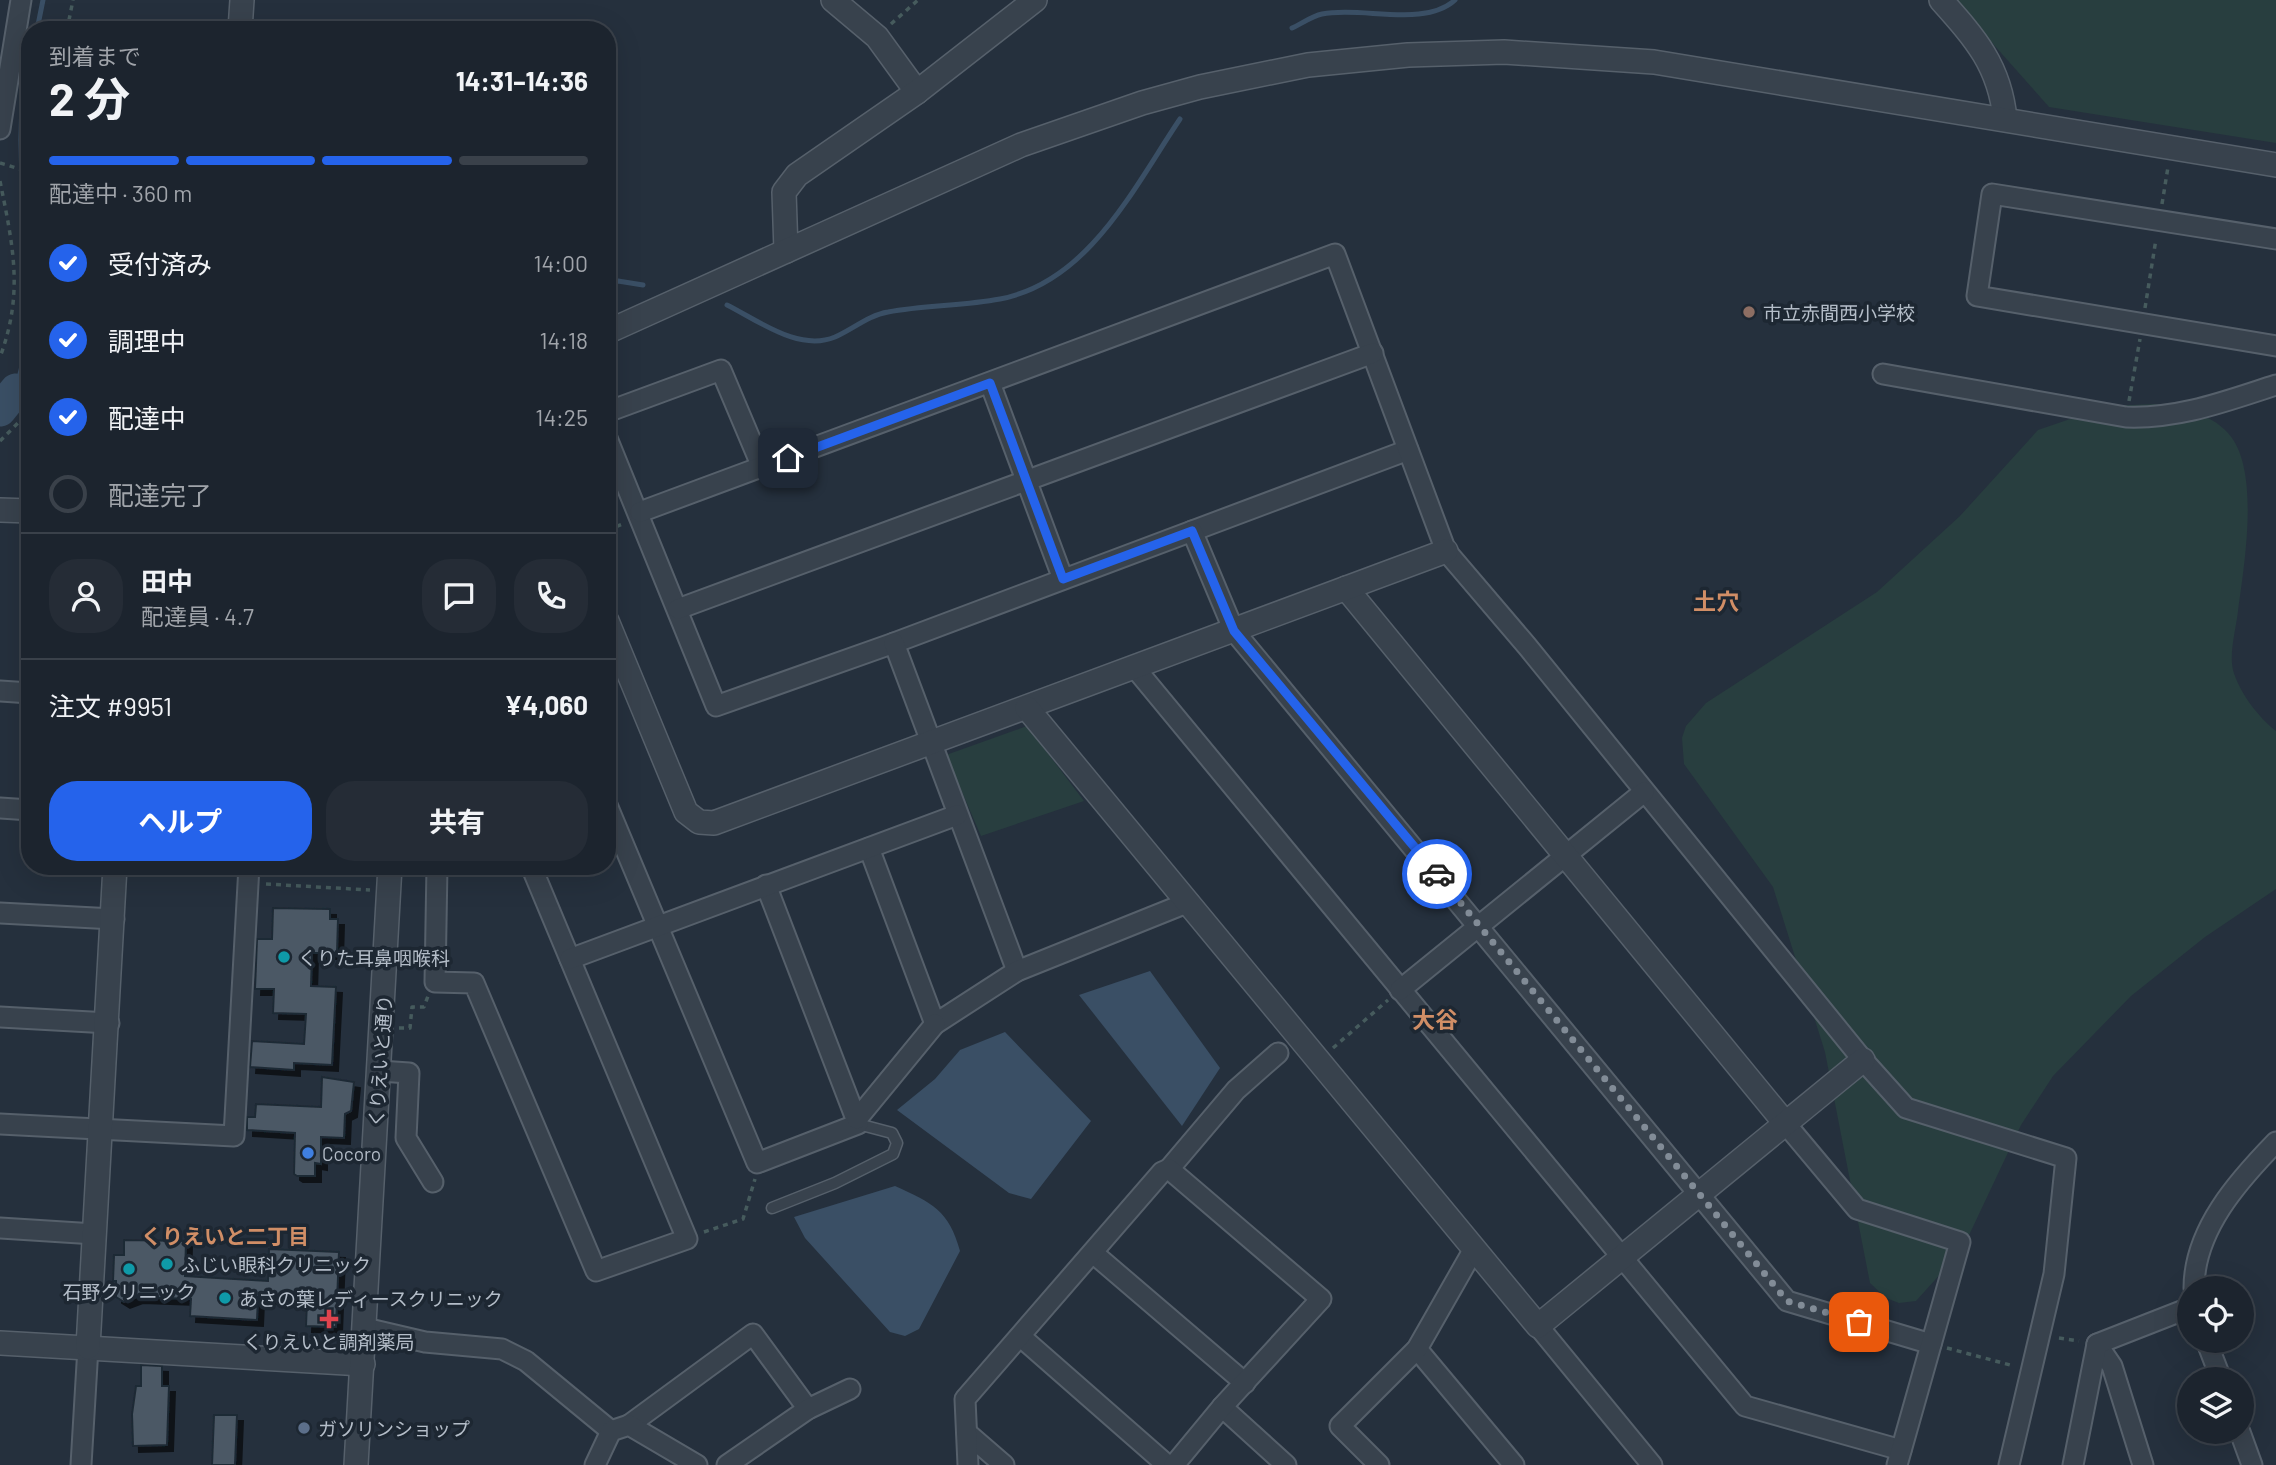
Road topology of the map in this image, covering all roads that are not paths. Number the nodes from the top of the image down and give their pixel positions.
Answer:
1 (21, 0) edge
2 (242, 0) edge
3 (833, 0) edge
4 (1035, 0) edge
5 (1941, 0) edge
6 (241, 21) edge
7 (917, 92) junction
8 (2005, 119) junction
9 (0, 129) edge
10 (2276, 164) edge
11 (2276, 239) edge
12 (786, 251) junction
13 (616, 328) edge
14 (2276, 346) edge
15 (1373, 353) junction
16 (1883, 374) dead end
17 (990, 383) junction
18 (2276, 385) edge
19 (616, 409) edge
20 (1408, 450) junction
21 (616, 458) edge
22 (762, 467) junction
23 (1027, 481) junction
24 (0, 510) edge
25 (21, 510) edge
26 (640, 512) junction
27 (1192, 531) junction
28 (1446, 551) junction
29 (1063, 579) junction
30 (1346, 588) junction
31 (678, 609) junction
32 (1234, 631) junction
33 (616, 643) edge
34 (894, 643) junction
35 (1135, 668) junction
36 (0, 691) edge
37 (21, 692) edge
38 (1027, 708) junction
39 (933, 742) junction
40 (1644, 792) junction
41 (0, 808) edge
42 (21, 809) edge
43 (957, 815) junction
44 (616, 827) edge
45 (869, 848) junction
46 (1565, 855) junction
47 (115, 875) edge
48 (249, 875) edge
49 (390, 875) edge
50 (437, 875) edge
51 (535, 875) edge
52 (766, 885) junction
53 (1189, 902) junction
54 (0, 913) edge
55 (114, 919) junction
56 (1479, 924) junction
57 (657, 926) junction
58 (570, 959) junction
59 (1017, 971) junction
60 (1400, 990) junction
61 (0, 1017) edge
62 (109, 1023) junction
63 (935, 1024) junction
64 (1278, 1053) dead end
65 (1863, 1060) junction
66 (380, 1071) junction
67 (858, 1121) junction
68 (1785, 1123) junction
69 (0, 1124) edge
70 (101, 1130) junction
71 (2276, 1142) edge
72 (1169, 1169) junction
73 (433, 1182) dead end
74 (1700, 1193) junction
75 (772, 1208) dead end
76 (0, 1228) edge
77 (95, 1234) junction
78 (1474, 1249) junction
79 (1093, 1253) junction
80 (1622, 1258) junction
81 (2197, 1276) edge
82 (2177, 1313) edge
83 (1538, 1326) junction
84 (365, 1328) junction
85 (1021, 1337) junction
86 (0, 1342) edge
87 (1931, 1344) junction
88 (2097, 1344) junction
89 (88, 1347) junction
90 (1417, 1349) junction
91 (363, 1364) junction
92 (1245, 1383) junction
93 (850, 1389) dead end
94 (1222, 1407) junction
95 (808, 1409) junction
96 (620, 1428) junction
97 (967, 1433) junction
98 (2244, 1444) edge
99 (1899, 1458) edge
100 (82, 1465) edge
101 (356, 1465) edge
102 (595, 1465) edge
103 (697, 1465) edge
104 (727, 1465) edge
105 (968, 1465) edge
106 (1004, 1465) edge
107 (1167, 1465) edge
108 (1174, 1465) edge
109 (1286, 1465) edge
110 (1379, 1465) edge
111 (1514, 1465) edge
112 (1652, 1465) edge
113 (2009, 1465) edge
114 (2073, 1465) edge
115 (2143, 1465) edge
116 (2252, 1465) edge

1 - 9 street
2 - 6 street
3 - 7 street
4 - 7 street
5 - 8 street
7 - 12 street
8 - 10 street
8 - 12 street
11 - 14 street
12 - 13 street
15 - 17 street
15 - 20 street
15 - 23 street
16 - 18 street
17 - 22 street
17 - 23 street
19 - 22 street
20 - 27 street
20 - 28 street
21 - 26 street
22 - 26 street
23 - 29 street
23 - 31 street
24 - 25 street
26 - 31 street
27 - 29 street
27 - 32 street
28 - 30 street
28 - 40 street
29 - 34 street
30 - 32 street
30 - 46 street
31 - 34 street
32 - 35 street
32 - 56 street
33 - 39 street
34 - 39 street
35 - 38 street
35 - 60 street
36 - 37 street
38 - 39 street
38 - 53 street
39 - 43 street
40 - 46 street
40 - 65 street
41 - 42 street
43 - 45 street
43 - 59 street
44 - 57 street
45 - 52 street
45 - 63 street
46 - 56 street
46 - 68 street
47 - 55 street
48 - 70 street
49 - 66 street, くりえいと通り
50 - 58 street
51 - 58 street
52 - 57 street
52 - 67 street
53 - 59 street
53 - 78 street
54 - 55 street
55 - 62 street
56 - 60 street
56 - 74 street
57 - 58 street
57 - 67 street
59 - 63 street
60 - 80 street
61 - 62 street
62 - 70 street
63 - 67 street
64 - 72 street
65 - 68 street
65 - 113 street
66 - 73 street
66 - 84 street, くりえいと通り
67 - 75 lane
68 - 74 street
68 - 87 street
69 - 70 street
70 - 77 street
71 - 81 street
72 - 79 street
72 - 92 street
74 - 80 street
74 - 87 street
76 - 77 street
77 - 89 street
78 - 83 street
78 - 90 street
79 - 85 street
79 - 92 street
80 - 83 street
80 - 99 street
82 - 88 street
83 - 112 street
84 - 91 street, くりえいと通り
84 - 96 street
85 - 97 street
85 - 107 street
86 - 89 street
87 - 99 street
88 - 114 street
88 - 115 street
89 - 91 street
89 - 100 street
90 - 110 street
90 - 111 street
91 - 101 street, くりえいと通り
92 - 94 street
93 - 95 street
94 - 108 street
94 - 109 street
95 - 96 street
95 - 104 street
96 - 102 street
96 - 103 street
97 - 105 street
97 - 106 street
98 - 116 street

